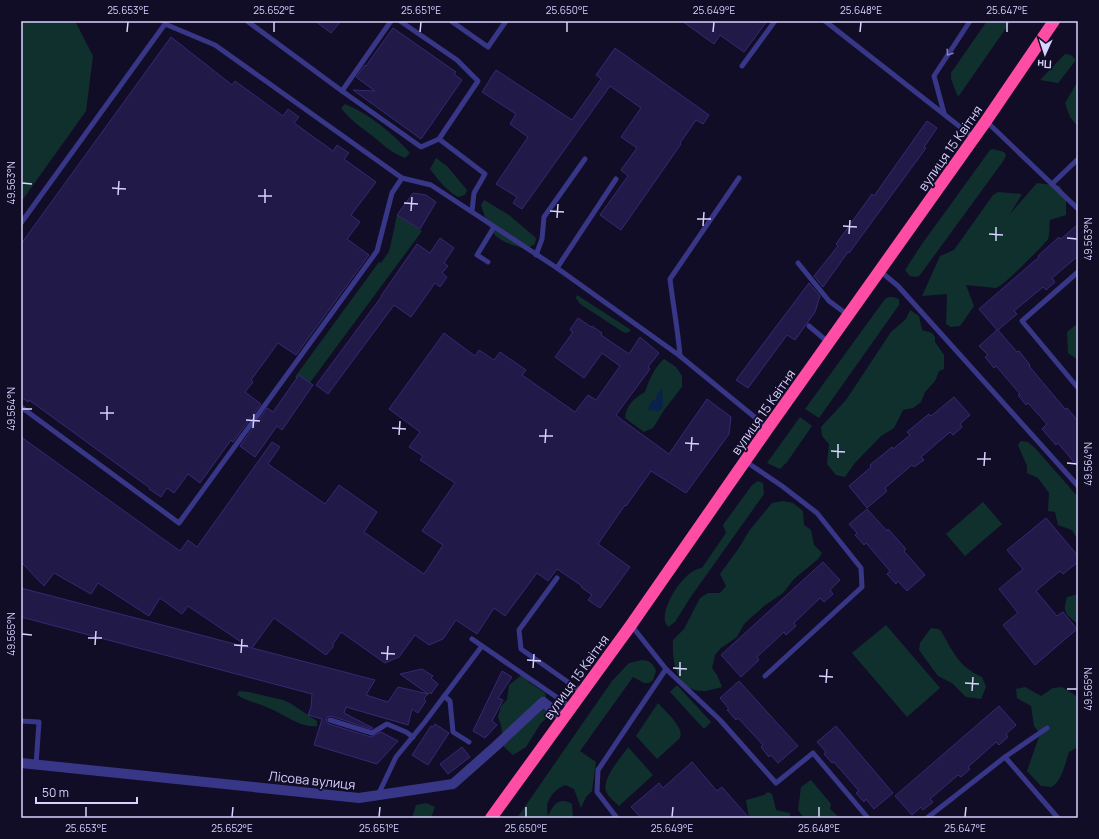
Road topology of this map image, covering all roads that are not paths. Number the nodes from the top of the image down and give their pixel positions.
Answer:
1 (247, 21) edge
2 (391, 21) edge
3 (400, 21) edge
4 (451, 21) edge
5 (506, 21) edge
6 (775, 21) edge
7 (825, 21) edge
8 (970, 21) edge
9 (1054, 21) edge
10 (742, 66) dead end
11 (342, 91) junction
12 (944, 114) junction
13 (986, 121) junction
14 (973, 137) junction
15 (439, 139) junction
16 (585, 159) dead end
17 (1078, 159) edge
18 (402, 178) junction
19 (739, 178) dead end
20 (616, 179) dead end
21 (1052, 184) junction
22 (1078, 209) edge
23 (472, 211) junction
24 (21, 223) edge
25 (494, 227) junction
26 (536, 255) junction
27 (488, 262) dead end
28 (798, 263) dead end
29 (557, 268) junction
30 (880, 271) junction
31 (1078, 272) edge
32 (849, 315) junction
33 (808, 326) dead end
34 (829, 342) junction
35 (680, 356) junction
36 (1078, 388) edge
37 (21, 407) edge
38 (768, 428) junction
39 (745, 461) junction
40 (1078, 486) edge
41 (557, 578) dead end
42 (631, 625) junction
43 (472, 639) dead end
44 (482, 646) junction
45 (666, 669) junction
46 (764, 676) dead end
47 (582, 692) junction
48 (444, 696) junction
49 (571, 708) junction
50 (564, 718) junction
51 (330, 720) dead end
52 (21, 721) edge
53 (1047, 728) dead end
54 (413, 737) junction
55 (469, 742) dead end
56 (1005, 757) junction
57 (21, 763) edge
58 (36, 765) junction
59 (378, 795) junction
60 (492, 818) edge
61 (617, 818) edge
62 (868, 818) edge
63 (927, 818) edge
64 (1058, 818) edge

1 - 11 lane
2 - 11 lane
3 - 15 lane
4 - 5 lane
6 - 10 lane
7 - 12 lane
8 -> 12 lane
9 - 13 highway, вулиця 15 Квітня
11 - 15 lane
12 - 14 lane
13 - 14 highway, вулиця 15 Квітня
13 - 21 lane
14 - 30 highway, вулиця 15 Квітня
15 - 23 lane
16 - 26 lane
17 - 21 lane
18 - 23 lane
18 - 24 lane
18 - 37 lane
19 - 35 lane
20 - 29 lane
21 - 22 lane
23 - 25 lane
25 - 26 lane
25 - 27 lane
26 - 29 lane
28 - 32 lane
29 - 35 lane
30 - 32 highway, вулиця 15 Квітня
30 - 40 lane
31 - 36 lane
32 - 34 highway, вулиця 15 Квітня
33 - 34 lane
34 - 38 highway, вулиця 15 Квітня
35 - 38 lane
38 - 39 highway, вулиця 15 Квітня
39 - 42 highway, вулиця 15 Квітня
39 - 46 lane
41 - 47 lane
42 - 45 lane
42 - 47 highway, вулиця 15 Квітня
43 - 44 lane
44 - 48 lane
44 - 49 lane
45 - 61 lane
45 - 62 lane
47 - 49 highway, вулиця 15 Квітня
48 - 54 lane
48 - 55 lane
49 - 50 highway, вулиця 15 Квітня
50 - 59 street, Лісова вулиця
50 - 60 highway, вулиця 15 Квітня
51 - 54 lane
52 - 58 lane
53 - 56 lane
54 - 59 lane
56 - 63 lane
56 - 64 lane
57 - 58 street, Лісова вулиця
58 - 59 street, Лісова вулиця

